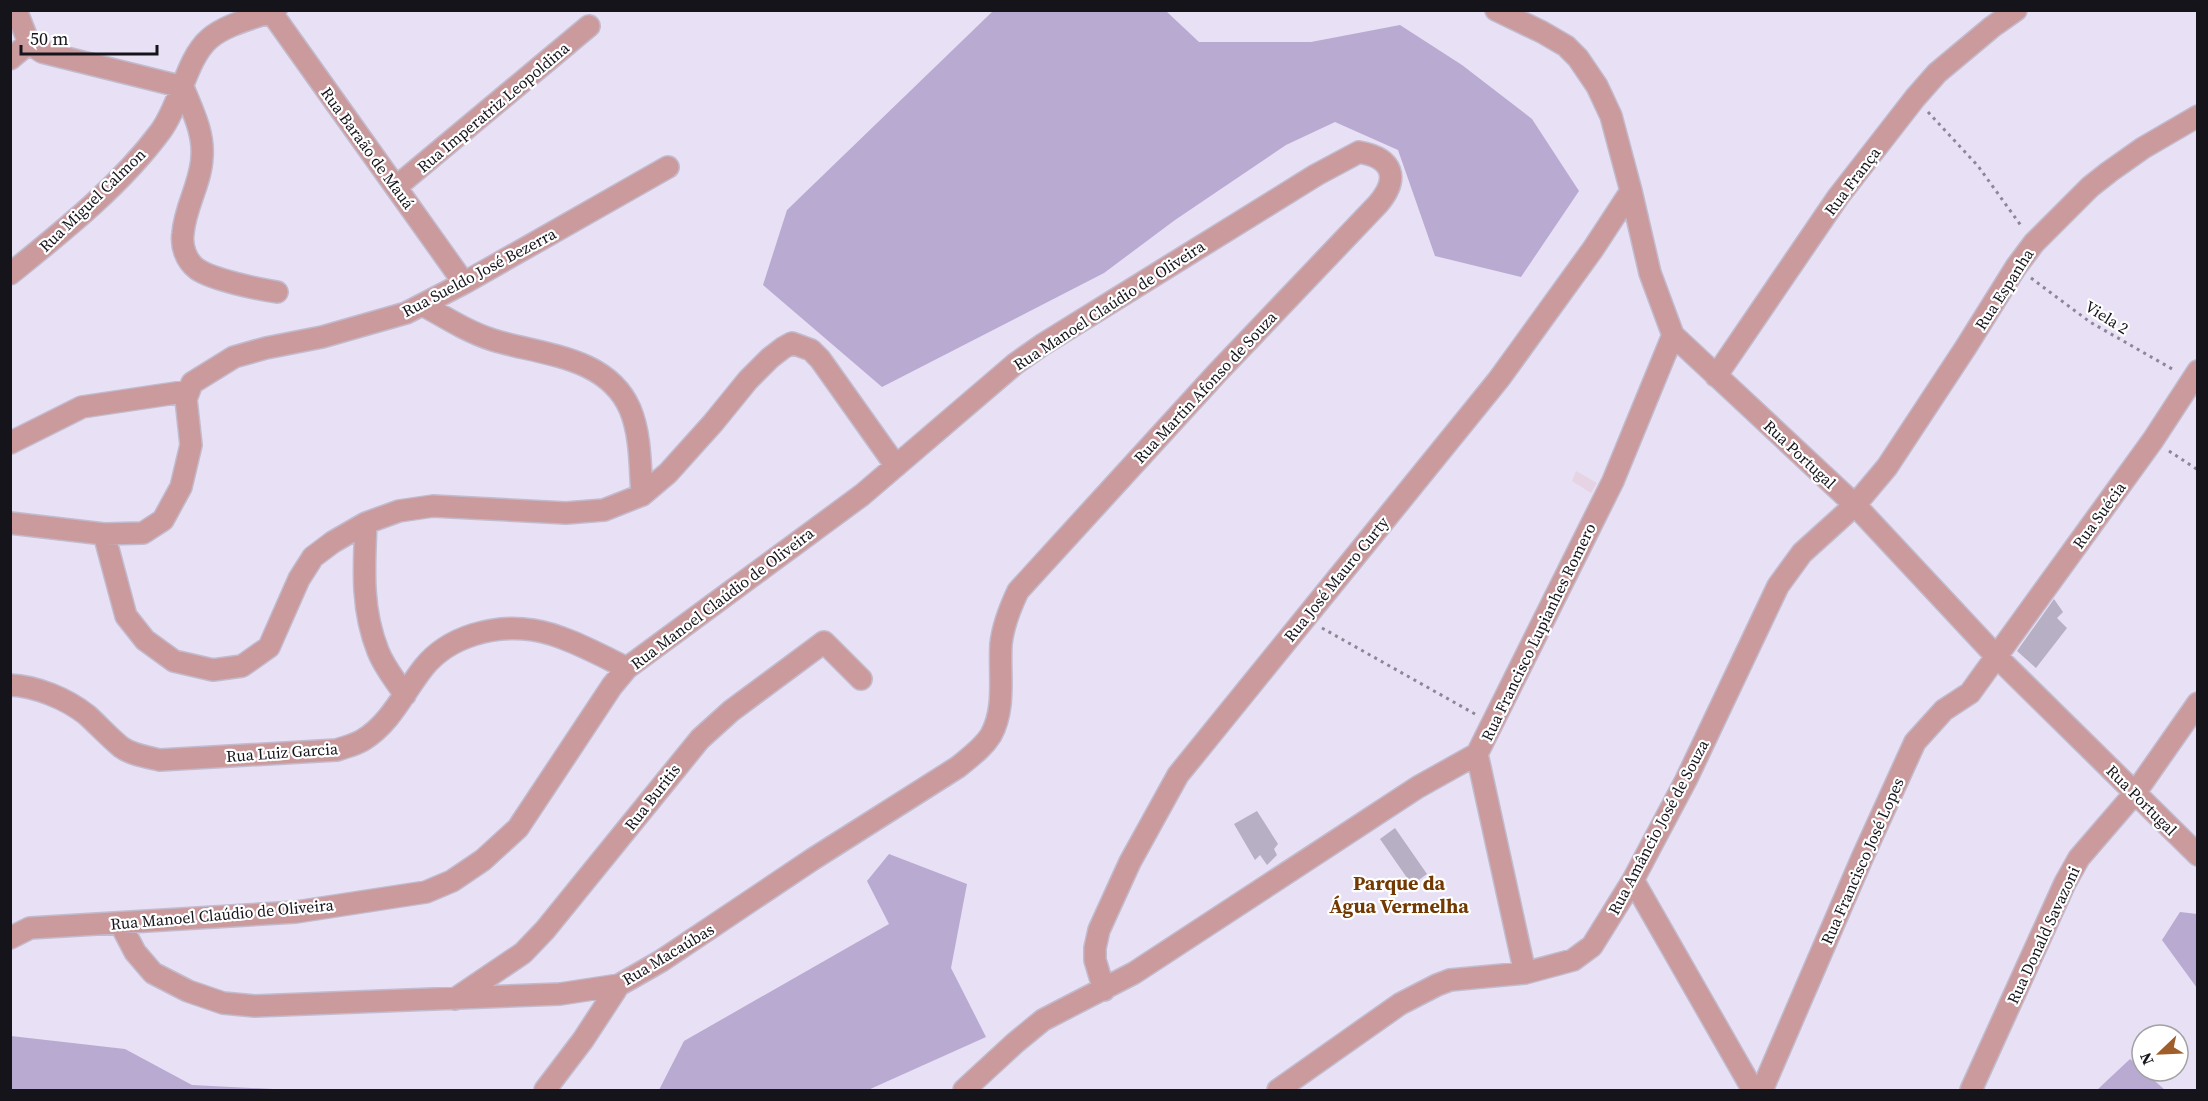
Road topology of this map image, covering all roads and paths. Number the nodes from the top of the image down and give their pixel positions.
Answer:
1 (16, 10) edge
2 (1496, 10) edge
3 (2016, 10) edge
4 (274, 11) edge
5 (589, 26) dead end
6 (29, 42) junction
7 (10, 59) edge
8 (183, 87) junction
9 (1915, 98) junction
10 (2198, 116) edge
11 (1384, 164) joint
12 (669, 167) dead end
13 (396, 187) junction
14 (1631, 191) junction
15 (2034, 243) junction
16 (2016, 267) junction
17 (10, 274) edge
18 (464, 283) junction
19 (277, 292) dead end
20 (423, 305) junction
21 (1672, 334) junction
22 (1716, 376) junction
23 (2194, 376) edge
24 (189, 392) junction
25 (2153, 440) junction
26 (10, 443) edge
27 (896, 466) junction
28 (2198, 470) edge
29 (642, 495) junction
30 (1855, 505) junction
31 (10, 523) edge
32 (366, 523) junction
33 (104, 534) junction
34 (1009, 610) joint
35 (1304, 618) junction
36 (1996, 656) junction
37 (627, 668) junction
38 (861, 679) dead end
39 (10, 685) edge
40 (405, 695) junction
41 (2198, 703) edge
42 (1492, 724) junction
43 (1477, 754) junction
44 (2135, 793) junction
45 (2198, 855) edge
46 (1633, 880) junction
47 (120, 923) junction
48 (10, 938) edge
49 (1525, 973) junction
50 (619, 985) junction
51 (1104, 990) junction
52 (454, 999) junction
53 (545, 1090) edge
54 (964, 1090) edge
55 (1278, 1090) edge
56 (1753, 1090) edge
57 (1762, 1090) edge
58 (1971, 1090) edge

1 - 6 street
2 - 14 street, Rua Portugal
3 - 9 street, Rua França
4 - 8 street, Rua Miguel Calmon
4 - 13 street, Rua Baraão de Mauá
5 - 13 street, Rua Imperatriz Leopoldina
6 - 7 street
6 - 8 street
8 - 17 street, Rua Miguel Calmon
8 - 19 street
9 - 15 path
9 - 22 street, Rua França
10 - 15 street, Rua Espanha
11 - 27 street, Rua Manoel Claúdio de Oliveira
11 - 34 street, Rua Martin Afonso de Souza
12 - 18 street, Rua Sueldo José Bezerra
13 - 18 street, Rua Baraão de Mauá
14 - 21 street, Rua Portugal
14 - 35 street, Rua José Mauro Curty
15 - 16 street, Rua Espanha
16 - 23 path, Viela 2
16 - 30 street, Rua Espanha
18 - 20 street, Rua Sueldo José Bezerra
20 - 24 street, Rua Sueldo José Bezerra
20 - 29 street
21 - 22 street, Rua Portugal
21 - 42 street, Rua Francisco Lupianhes Romero
22 - 30 street, Rua Portugal
23 - 25 street, Rua Suécia
24 - 26 street
24 - 33 street
25 - 28 path
25 - 36 street, Rua Suécia
27 - 29 street
27 - 37 street, Rua Manoel Claúdio de Oliveira
29 - 32 street
30 - 36 street, Rua Portugal
30 - 46 street, Rua Amâncio José de Souza
31 - 33 street
32 - 33 street
32 - 40 street
34 - 50 street, Rua Macaúbas
35 - 42 path
35 - 51 street, Rua José Mauro Curty
36 - 44 street, Rua Portugal
36 - 57 street, Rua Francisco José Lopes
37 - 40 street, Rua Luiz Garcia
37 - 47 street, Rua Manoel Claúdio de Oliveira
38 - 52 street, Rua Buritis
39 - 40 street, Rua Luiz Garcia
41 - 44 street, Rua Donald Savazoni
42 - 43 street, Rua Francisco Lupianhes Romero
43 - 49 street
43 - 51 street, Rua Francisco Lupianhes Romero
44 - 45 street, Rua Portugal
44 - 58 street, Rua Donald Savazoni
46 - 49 street, Rua Amâncio José de Souza
46 - 56 street
47 - 48 street, Rua Manoel Claúdio de Oliveira
47 - 52 street, Rua Macaúbas
49 - 55 street, Rua Amâncio José de Souza
50 - 52 street, Rua Macaúbas
50 - 53 street
51 - 54 street, Rua Francisco Lupianhes Romero

